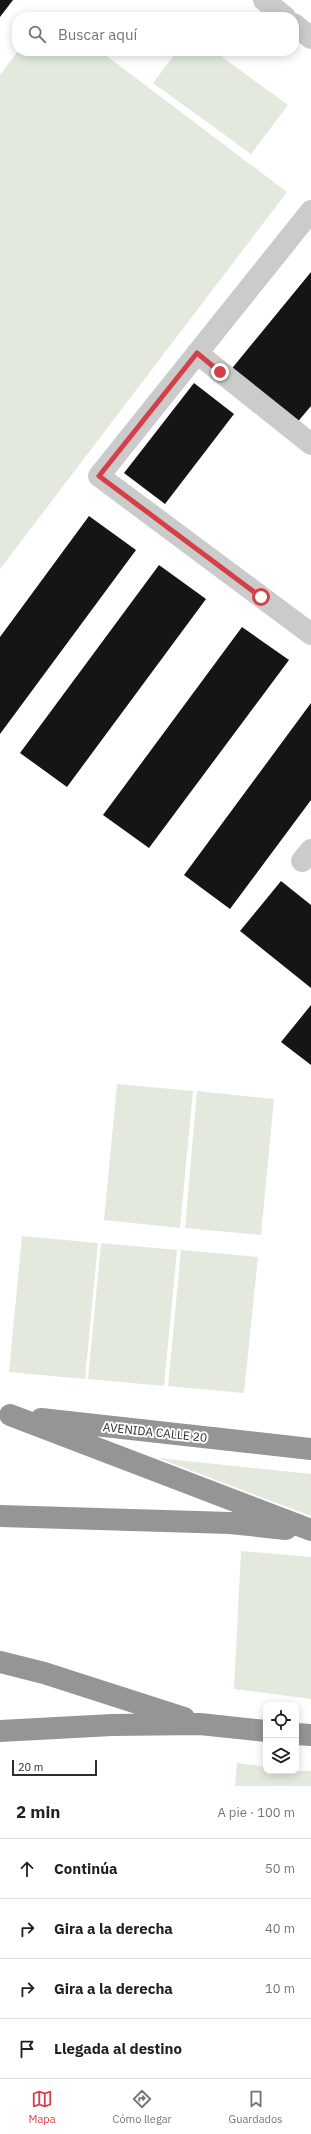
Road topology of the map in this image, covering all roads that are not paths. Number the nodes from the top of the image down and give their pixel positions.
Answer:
1 (264, 0) edge
2 (279, 12) edge
3 (311, 211) edge
4 (197, 353) junction
5 (311, 444) edge
6 (311, 634) edge
7 (5, 1414) edge
8 (311, 1449) edge
9 (0, 1516) edge
10 (311, 1531) edge
11 (0, 1662) edge
12 (200, 1724) junction
13 (263, 1730) edge
14 (0, 1731) edge
15 (299, 1734) edge
16 (311, 1735) edge

1 - 2 lane
3 - 4 lane
4 - 5 lane
4 - 6 lane
7 - 8 highway, AVENIDA CALLE 20
7 - 10 highway
9 - 10 highway
11 - 12 highway
12 - 13 highway
12 - 14 highway
15 - 16 highway

